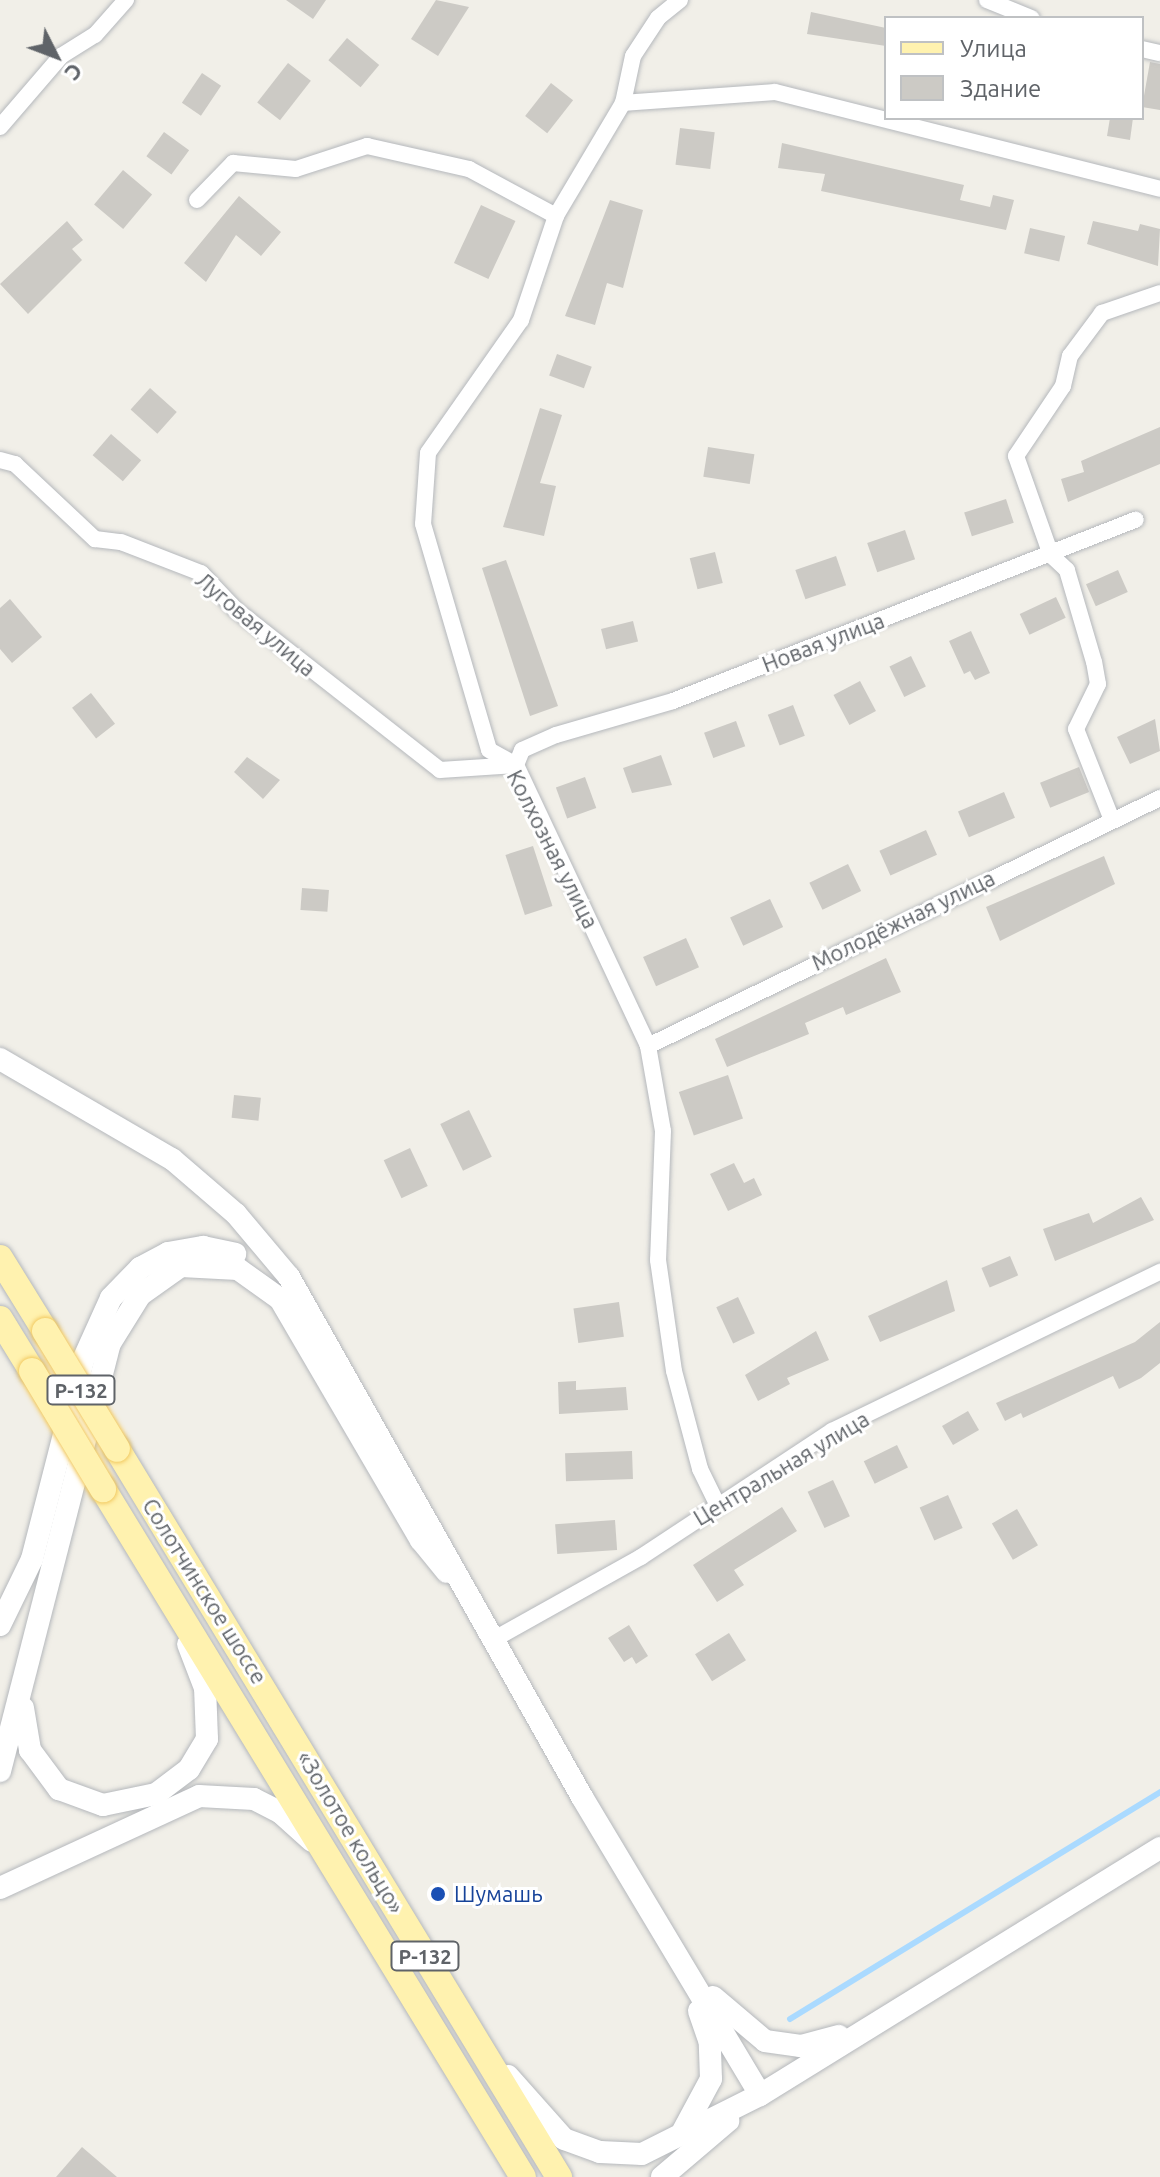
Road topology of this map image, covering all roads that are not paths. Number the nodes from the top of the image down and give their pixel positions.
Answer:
1 (126, 0) edge
2 (680, 0) edge
3 (987, 0) edge
4 (1026, 16) edge
5 (623, 103) junction
6 (884, 119) edge
7 (886, 120) edge
8 (0, 127) edge
9 (1160, 189) edge
10 (197, 200) dead end
11 (556, 216) junction
12 (1160, 293) edge
13 (0, 460) edge
14 (1136, 520) dead end
15 (1051, 555) junction
16 (516, 765) junction
17 (1160, 798) edge
18 (1112, 820) junction
19 (648, 1046) junction
20 (0, 1059) edge
21 (0, 1258) edge
22 (1160, 1272) edge
23 (0, 1319) edge
24 (319, 1321) junction
25 (717, 1504) junction
26 (169, 1598) junction
27 (0, 1625) edge
28 (491, 1628) junction
29 (27, 1676) junction
30 (292, 1733) joint
31 (262, 1750) joint
32 (0, 1771) edge
33 (1160, 1848) edge
34 (328, 1856) junction
35 (0, 1888) edge
36 (672, 1946) junction
37 (959, 1968) junction
38 (467, 2026) junction
39 (760, 2095) junction
40 (673, 2139) junction
41 (523, 2177) edge
42 (559, 2177) edge
43 (662, 2177) edge

1 - 8 street
2 - 5 street
3 - 4 street
5 - 6 street
5 - 11 street, Колхозная улица
7 - 9 street
10 - 11 street
11 - 16 street, Колхозная улица
12 - 15 street
13 - 16 street, Луговая улица
14 - 15 street, Новая улица
15 - 16 street, Новая улица
15 - 18 street
16 - 19 street, Колхозная улица
17 - 18 street, Молодёжная улица
18 - 19 street, Молодёжная улица
19 - 25 street, Колхозная улица
20 - 24 main road
21 - 30 main road, Солотчинское шоссе / Р-132, bridge
22 - 25 street, Центральная улица
23 - 26 main road, Солотчинское шоссе / Р-132, bridge
24 - 27 main road
24 - 28 main road
25 - 28 street, Центральная улица
26 - 29 main road
26 - 31 main road, Солотчинское шоссе / Р-132
28 - 29 main road
28 - 36 main road
29 - 32 main road
30 - 38 main road, «Золотое кольцо» / Р-132
31 - 34 main road, «Золотое кольцо» / Р-132
33 - 37 main road
34 - 35 main road
34 - 41 main road, «Золотое кольцо» / Р-132
36 - 37 main road
36 - 39 main road
36 - 40 main road
37 - 39 main road
38 - 40 main road
38 - 42 main road, «Золотое кольцо» / Р-132
39 - 40 main road
39 - 43 main road

